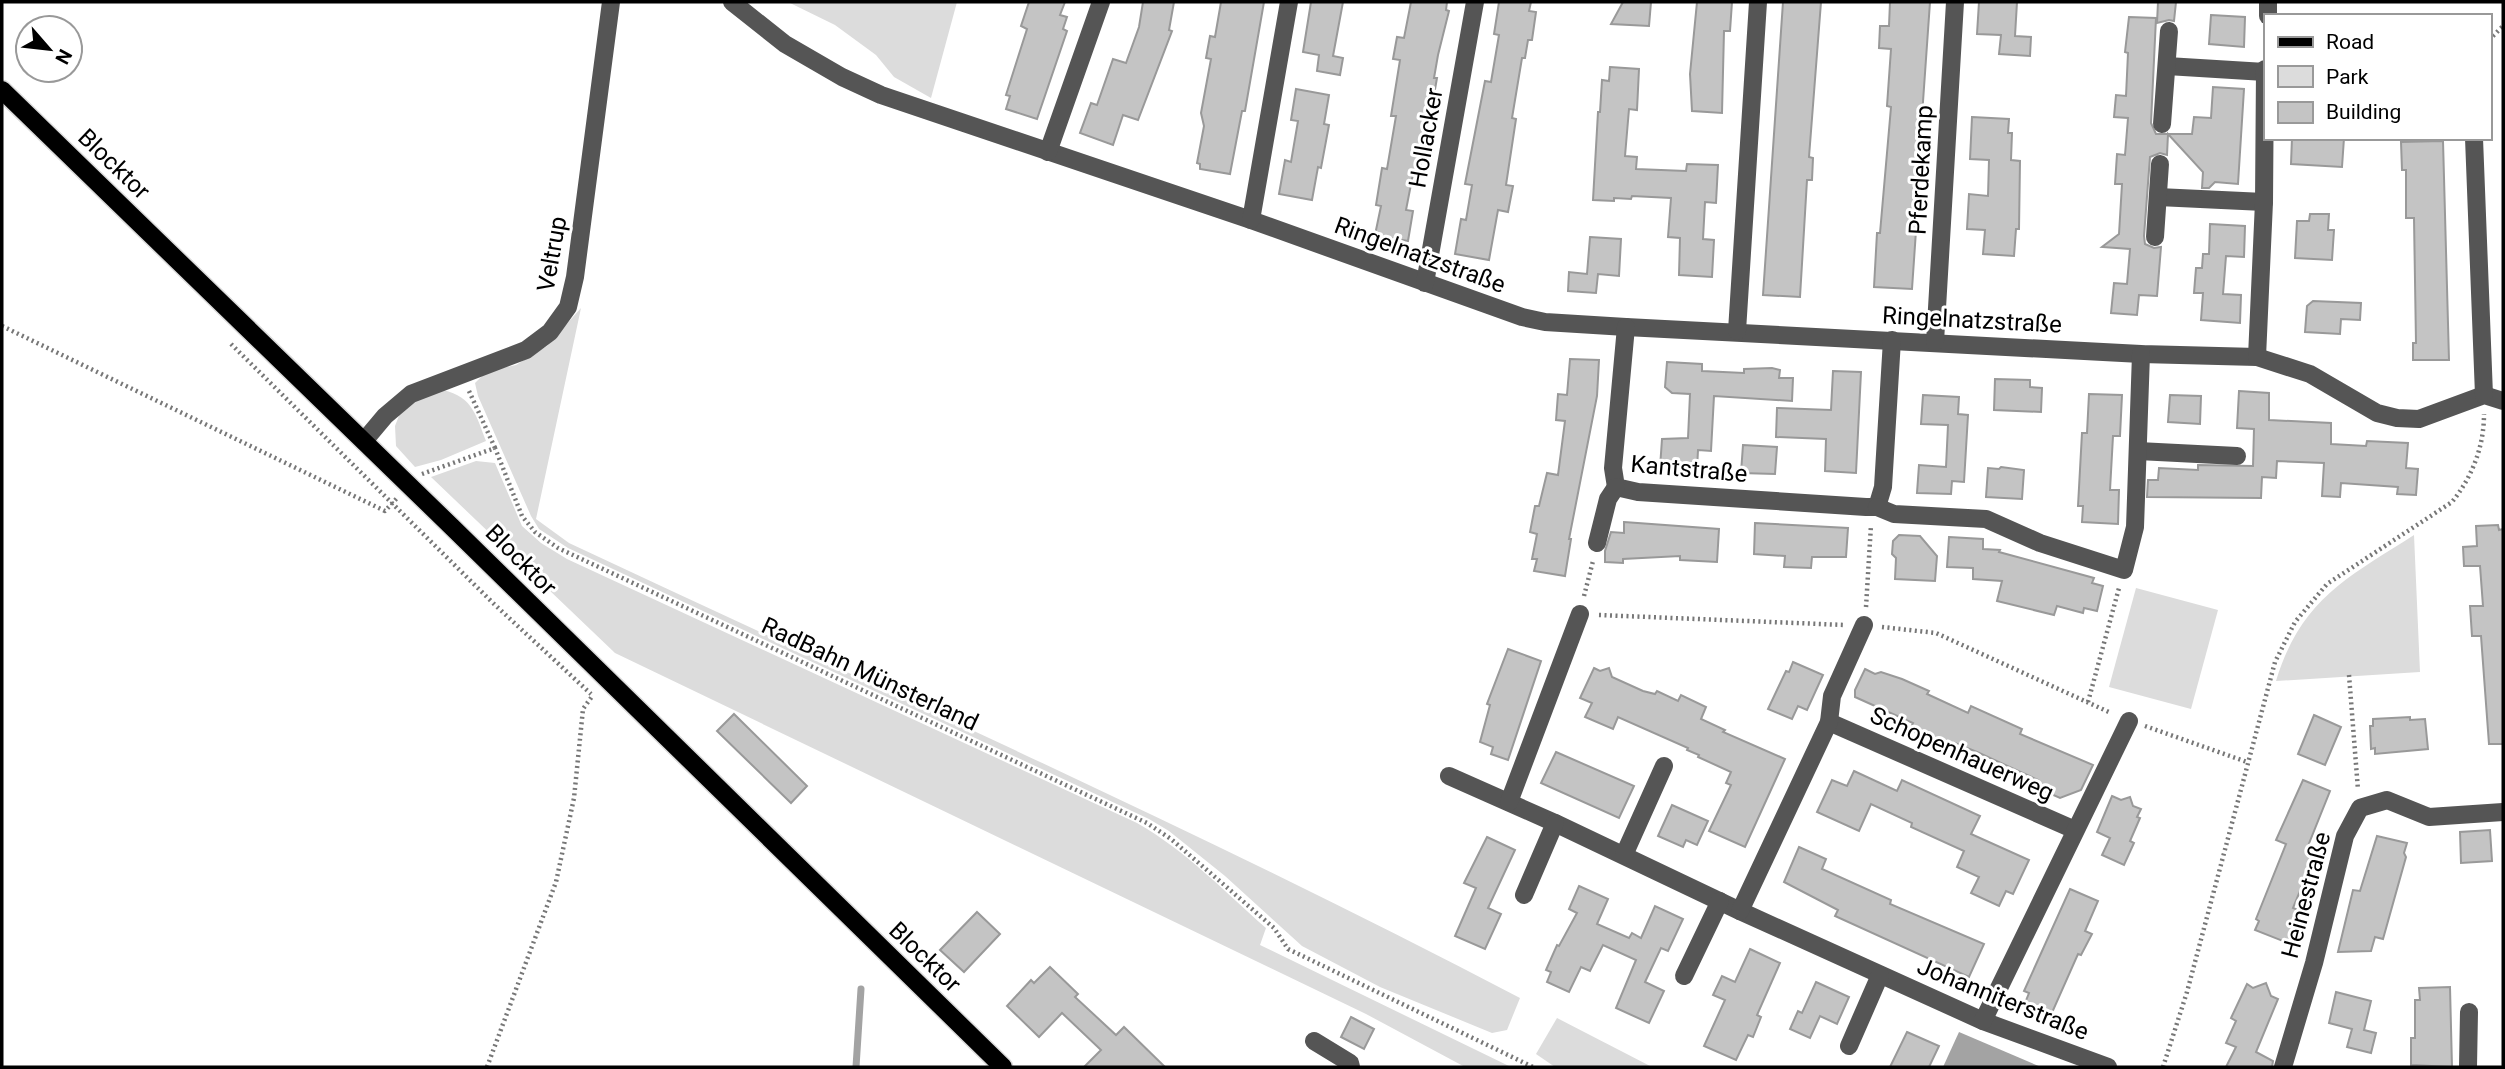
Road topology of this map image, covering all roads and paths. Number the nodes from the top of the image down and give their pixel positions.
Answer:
1 (611, 2) edge
2 (732, 2) edge
3 (1101, 2) edge
4 (1289, 2) edge
5 (1475, 2) edge
6 (1758, 2) edge
7 (1955, 2) edge
8 (2169, 31) dead end
9 (2167, 66) junction
10 (2264, 71) edge
11 (2, 90) edge
12 (2162, 124) dead end
13 (2264, 140) edge
14 (2474, 140) edge
15 (1048, 152) junction
16 (2160, 164) dead end
17 (2158, 197) junction
18 (2264, 202) junction
19 (1251, 220) junction
20 (2155, 237) dead end
21 (1425, 283) junction
22 (2, 326) edge
23 (1626, 327) junction
24 (1737, 331) junction
25 (1892, 340) junction
26 (228, 341) dead end
27 (1935, 341) junction
28 (2141, 354) junction
29 (2257, 357) junction
30 (461, 375) junction
31 (2484, 396) junction
32 (2503, 401) edge
33 (364, 441) junction
34 (495, 448) junction
35 (2138, 451) junction
36 (2237, 456) dead end
37 (423, 473) dead end
38 (1616, 487) junction
39 (391, 504) junction
40 (1877, 507) junction
41 (1597, 543) joint
42 (2124, 570) junction
43 (1580, 614) junction
44 (1864, 625) junction
45 (2349, 675) dead end
46 (605, 678) junction
47 (593, 696) junction
48 (599, 702) dead end
49 (2088, 702) junction
50 (2129, 720) junction
51 (1829, 722) junction
52 (2247, 762) junction
53 (1664, 766) dead end
54 (1449, 776) dead end
55 (1509, 802) junction
56 (2360, 807) junction
57 (2503, 812) edge
58 (1555, 823) junction
59 (2076, 830) junction
60 (1623, 855) junction
61 (1524, 895) dead end
62 (1720, 901) junction
63 (1740, 911) junction
64 (1880, 975) junction
65 (1684, 976) dead end
66 (2469, 1012) dead end
67 (1983, 1021) junction
68 (1314, 1041) dead end
69 (1849, 1046) dead end
70 (487, 1067) edge
71 (1003, 1067) edge
72 (1351, 1067) edge
73 (1533, 1067) edge
74 (2108, 1067) edge
75 (2163, 1067) edge
76 (2283, 1067) edge
77 (2468, 1067) edge

1 - 30 street, Veltrup
2 - 15 street, Ringelnatzstraße
3 - 15 street
4 - 19 street
5 - 21 street, Hollacker
6 - 24 street
7 - 27 street, Pferdekamp
8 - 9 street
9 - 10 street
9 - 12 street
11 - 33 main road, Blocktor
13 - 18 street
14 - 31 street
15 - 19 street, Ringelnatzstraße
16 - 17 street
17 - 18 street
17 - 20 street
18 - 29 street
19 - 21 street, Ringelnatzstraße
21 - 23 street, Ringelnatzstraße
22 - 39 path
23 - 24 street, Ringelnatzstraße
23 - 38 street, Kantstraße
24 - 25 street, Ringelnatzstraße
25 - 27 street, Ringelnatzstraße
25 - 40 street
26 - 39 path
27 - 28 street, Ringelnatzstraße
28 - 29 street, Ringelnatzstraße
28 - 35 street
29 - 31 street, Ringelnatzstraße
30 - 33 street, Veltrup
30 - 34 path, RadBahn Münsterland
31 - 32 street
31 - 52 path
33 - 46 main road, Blocktor
34 - 37 path
34 - 73 path, RadBahn Münsterland
35 - 36 street
35 - 42 street
38 - 40 street, Kantstraße
38 - 41 street
39 - 47 path
40 - 42 street, Kantstraße
40 - 44 path
41 - 43 path
42 - 49 path
43 - 44 path
43 - 55 street
44 - 49 path
44 - 51 street, Schopenhauerweg
45 - 56 path
46 - 47 path
46 - 71 main road, Blocktor
47 - 48 path
47 - 70 path
49 - 50 path
50 - 52 path
50 - 59 street, Schopenhauerweg
51 - 59 street, Schopenhauerweg
51 - 63 street, Schopenhauerweg
52 - 75 path
53 - 60 street
54 - 55 street, Johanniterstraße
55 - 58 street, Johanniterstraße
56 - 57 street, Heinestraße
56 - 76 street, Heinestraße
58 - 60 street, Johanniterstraße
58 - 61 street
59 - 67 street, Schopenhauerweg
60 - 62 street, Johanniterstraße
62 - 63 street, Johanniterstraße
62 - 65 street
63 - 64 street, Johanniterstraße
64 - 67 street, Johanniterstraße
64 - 69 street, Johanniterstraße
66 - 77 street
67 - 74 street, Johanniterstraße
68 - 72 street

